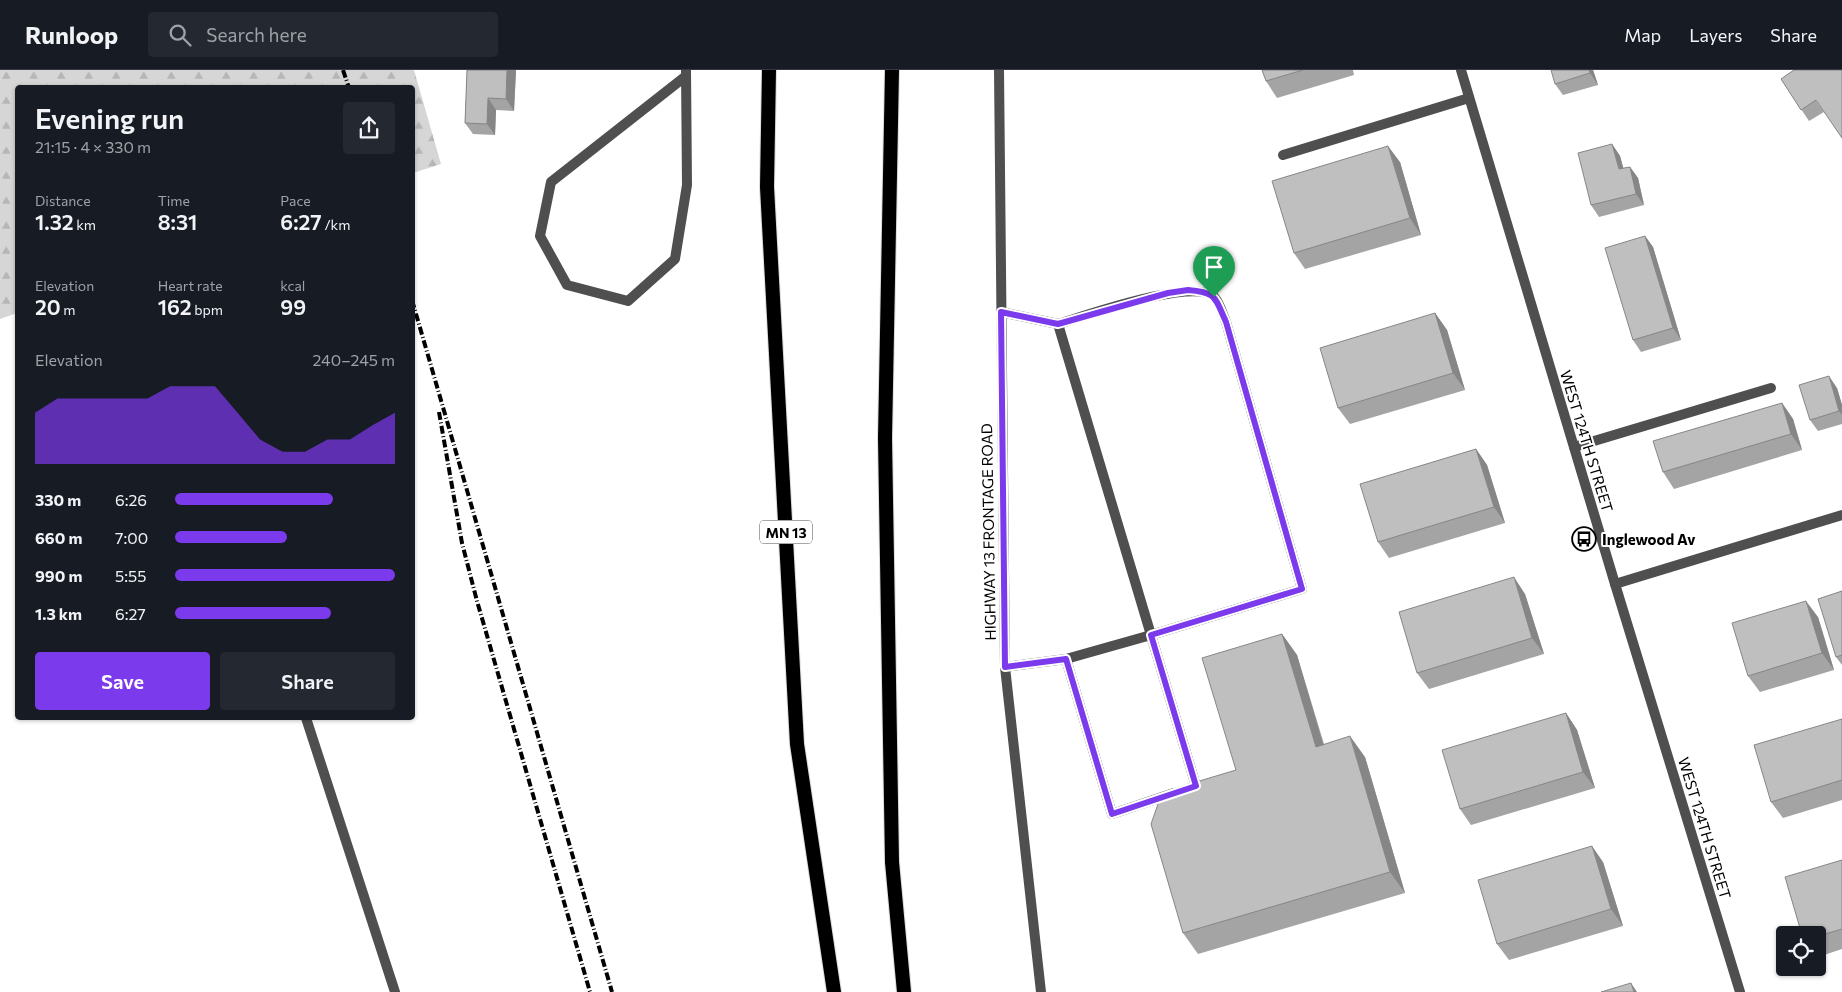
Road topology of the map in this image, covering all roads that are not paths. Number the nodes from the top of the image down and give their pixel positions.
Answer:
1 (769, 70) edge
2 (892, 70) edge
3 (999, 70) edge
4 (1461, 70) edge
5 (686, 73) edge
6 (1469, 98) junction
7 (1283, 155) dead end
8 (1001, 312) junction
9 (1058, 324) junction
10 (1771, 388) dead end
11 (1574, 447) junction
12 (1842, 515) edge
13 (1614, 584) junction
14 (1151, 635) junction
15 (1066, 659) junction
16 (1005, 667) junction
17 (307, 720) edge
18 (395, 992) edge
19 (834, 992) edge
20 (904, 992) edge
21 (1041, 992) edge
22 (1740, 992) edge

1 - 19 highway, MN 13
2 - 20 highway
3 - 8 street, HIGHWAY 13 FRONTAGE ROAD
4 - 6 street, WEST 124TH STREET
5 - 5 street
6 - 7 street
6 - 11 street, WEST 124TH STREET
8 - 9 street
8 - 16 street, HIGHWAY 13 FRONTAGE ROAD
9 - 14 street
9 - 14 street
10 - 11 street
11 - 13 street, WEST 124TH STREET
12 - 13 street
13 - 22 street, WEST 124TH STREET
14 - 15 street
14 - 15 street
15 - 16 street
16 - 21 street, HIGHWAY 13 FRONTAGE ROAD
17 - 18 street

